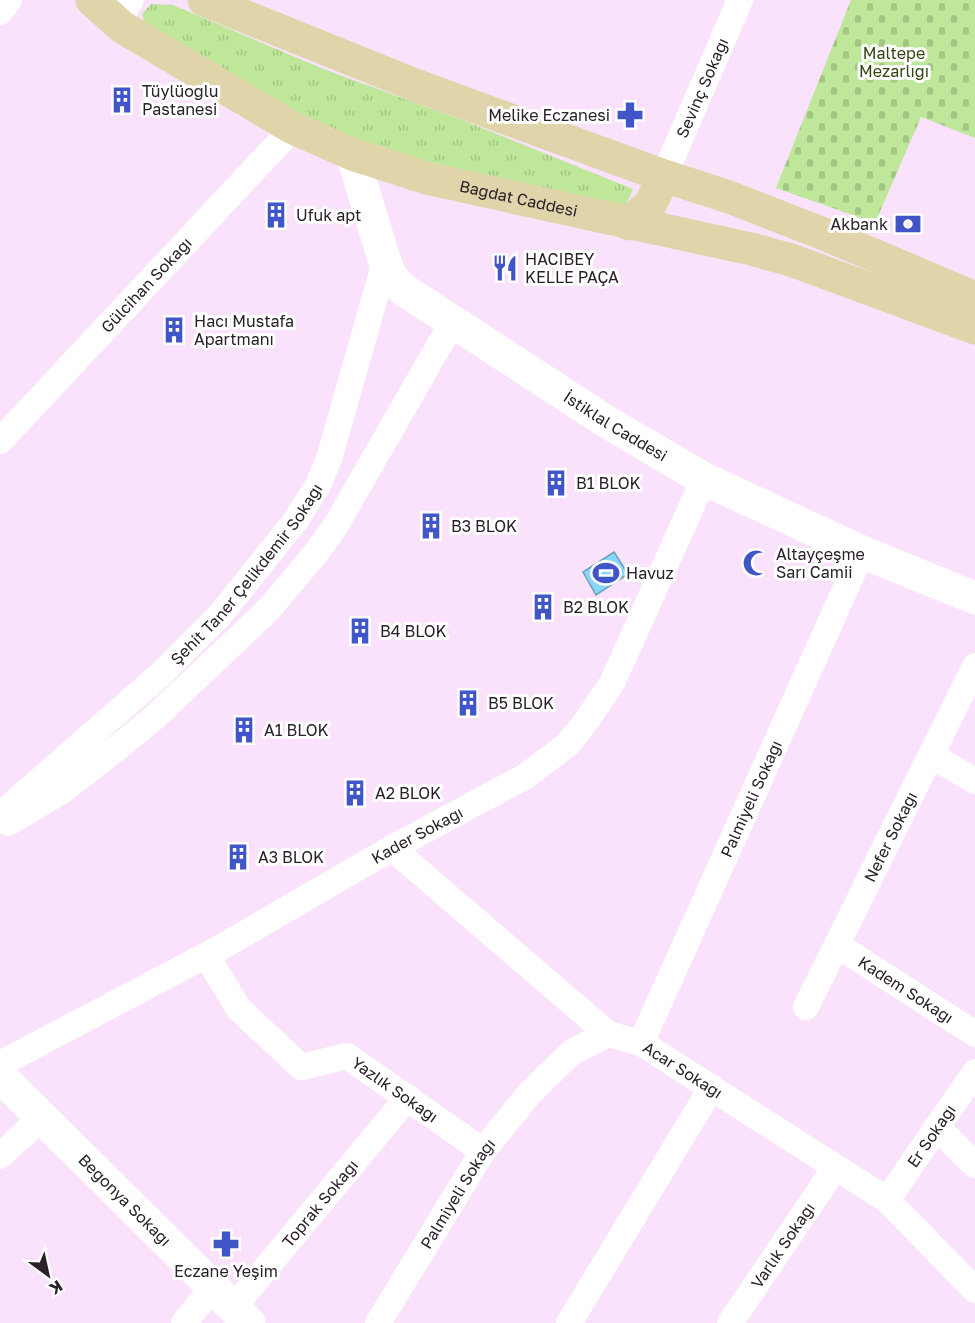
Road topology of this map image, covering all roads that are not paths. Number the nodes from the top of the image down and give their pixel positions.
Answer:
1 (9, 0) edge
2 (92, 0) edge
3 (204, 0) edge
4 (740, 0) edge
5 (0, 12) edge
6 (126, 14) edge
7 (293, 128) junction
8 (352, 154) junction
9 (664, 176) junction
10 (629, 224) junction
11 (385, 262) junction
12 (975, 298) edge
13 (452, 323) junction
14 (975, 328) edge
15 (0, 441) edge
16 (704, 479) junction
17 (862, 552) junction
18 (240, 590) junction
19 (975, 598) edge
20 (269, 609) junction
21 (975, 666) edge
22 (931, 755) junction
23 (975, 782) edge
24 (0, 815) edge
25 (0, 828) edge
26 (392, 848) junction
27 (837, 945) junction
28 (206, 955) junction
29 (806, 1006) dead end
30 (608, 1034) junction
31 (975, 1035) edge
32 (641, 1043) junction
33 (0, 1064) edge
34 (975, 1072) edge
35 (0, 1076) edge
36 (712, 1087) junction
37 (408, 1097) junction
38 (41, 1118) junction
39 (937, 1127) junction
40 (483, 1151) junction
41 (0, 1156) edge
42 (975, 1165) edge
43 (835, 1168) junction
44 (887, 1200) junction
45 (975, 1290) edge
46 (231, 1306) edge
47 (390, 1320) edge
48 (184, 1323) edge
49 (568, 1323) edge
50 (730, 1323) edge

1 - 5 street
2 - 6 main road, Bağdat Caddesi
3 - 9 main road
4 - 9 street, Sevinç Sokağı
6 - 7 main road, Bağdat Caddesi
7 - 8 main road, Bağdat Caddesi
7 - 15 street, Gülcihan Sokağı
8 - 10 main road, Bağdat Caddesi
8 - 11 street, İstiklal Caddesi
9 - 10 main road
9 - 12 main road
10 - 14 main road, Bağdat Caddesi
11 - 13 street, İstiklal Caddesi
11 - 18 street, Şehit Taner Çelikdemir Sokağı
13 - 16 street, İstiklal Caddesi
13 - 20 street, Şehit Taner Çelikdemir Sokağı
16 - 17 street, İstiklal Caddesi
16 - 26 street, Kader Sokağı
17 - 19 street, İstiklal Caddesi
17 - 32 street, Palmiyeli Sokağı
18 - 20 street
18 - 24 street, Şehit Taner Çelikdemir Sokağı
20 - 25 street, Şehit Taner Çelikdemir Sokağı
21 - 22 street, Nefer Sokağı
22 - 23 street
22 - 27 street, Nefer Sokağı
26 - 28 street, Kader Sokağı
26 - 30 street, Acar Sokağı
27 - 29 street, Nefer Sokağı
27 - 31 street, Kadem Sokağı
28 - 33 street, Kader Sokağı
28 - 37 street, Yazlık Sokağı
30 - 32 street, Acar Sokağı
30 - 40 street, Palmiyeli Sokağı
32 - 36 street, Acar Sokağı
34 - 39 street, Er Sokağı
35 - 38 street, Begonya Sokağı
36 - 43 street, Acar Sokağı
36 - 49 street
37 - 40 street, Yazlık Sokağı
37 - 46 street, Toprak Sokağı
38 - 41 street
38 - 46 street, Begonya Sokağı
39 - 42 street
39 - 44 street, Er Sokağı
40 - 47 street, Palmiyeli Sokağı
43 - 44 street, Acar Sokağı
43 - 50 street, Varlık Sokağı
44 - 45 street, Acar Sokağı
46 - 48 street, Toprak Sokağı

